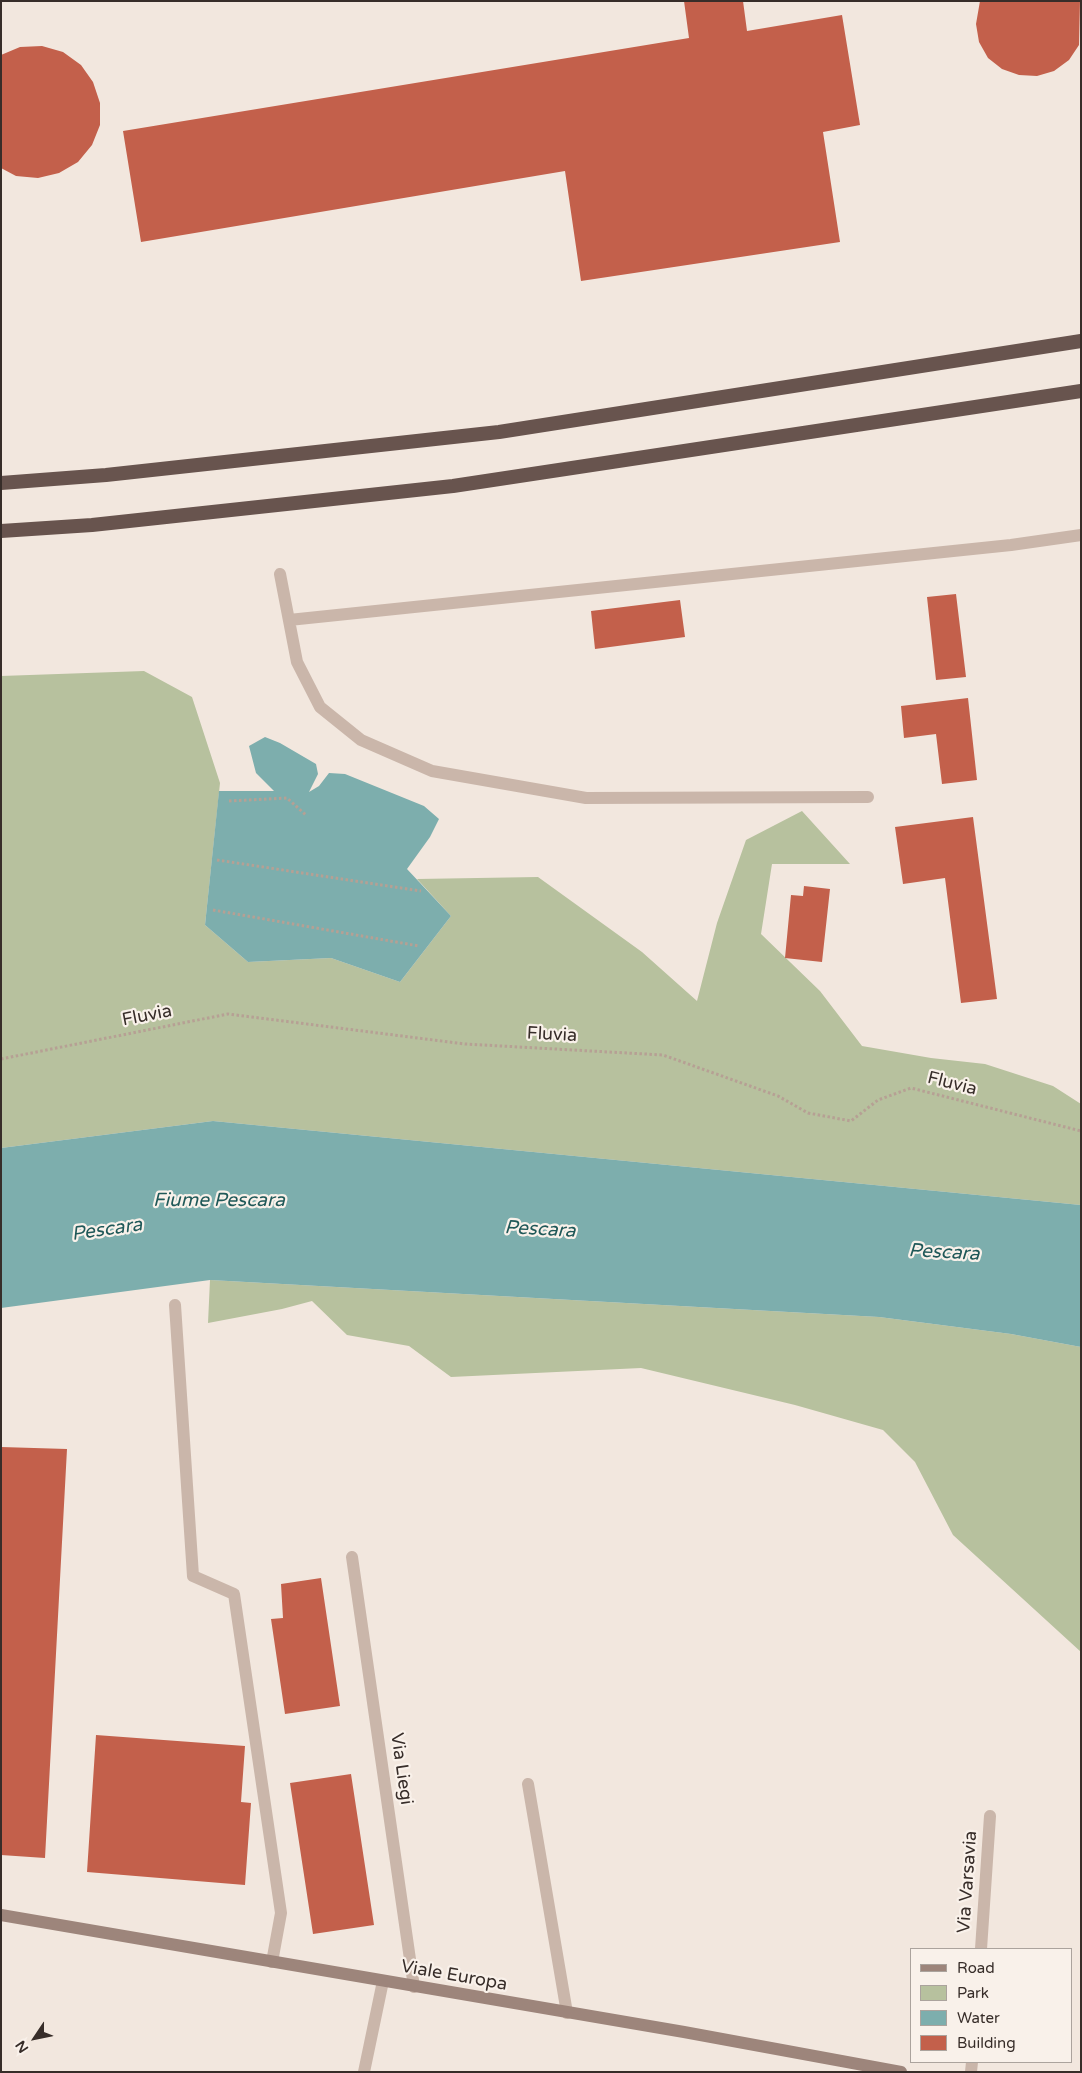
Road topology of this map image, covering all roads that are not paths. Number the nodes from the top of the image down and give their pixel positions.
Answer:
1 (1081, 340) edge
2 (1081, 391) edge
3 (1, 483) edge
4 (1, 530) edge
5 (1081, 535) edge
6 (280, 574) dead end
7 (289, 620) junction
8 (868, 796) dead end
9 (175, 1305) dead end
10 (352, 1557) dead end
11 (528, 1784) dead end
12 (990, 1816) dead end
13 (1, 1915) edge
14 (981, 1948) edge
15 (272, 1962) junction
16 (383, 1981) junction
17 (414, 1987) junction
18 (567, 2013) junction
19 (364, 2072) edge
20 (901, 2072) edge

1 - 3 highway
2 - 4 highway
5 - 7 street
6 - 7 street
7 - 8 street
9 - 15 street
10 - 17 street, Via Liegi
11 - 18 street
12 - 14 street, Via Varsavia
13 - 15 main road, Viale Europa
15 - 16 main road, Viale Europa
16 - 17 main road, Viale Europa
16 - 19 street
17 - 18 main road, Viale Europa
18 - 20 main road, Viale Europa

